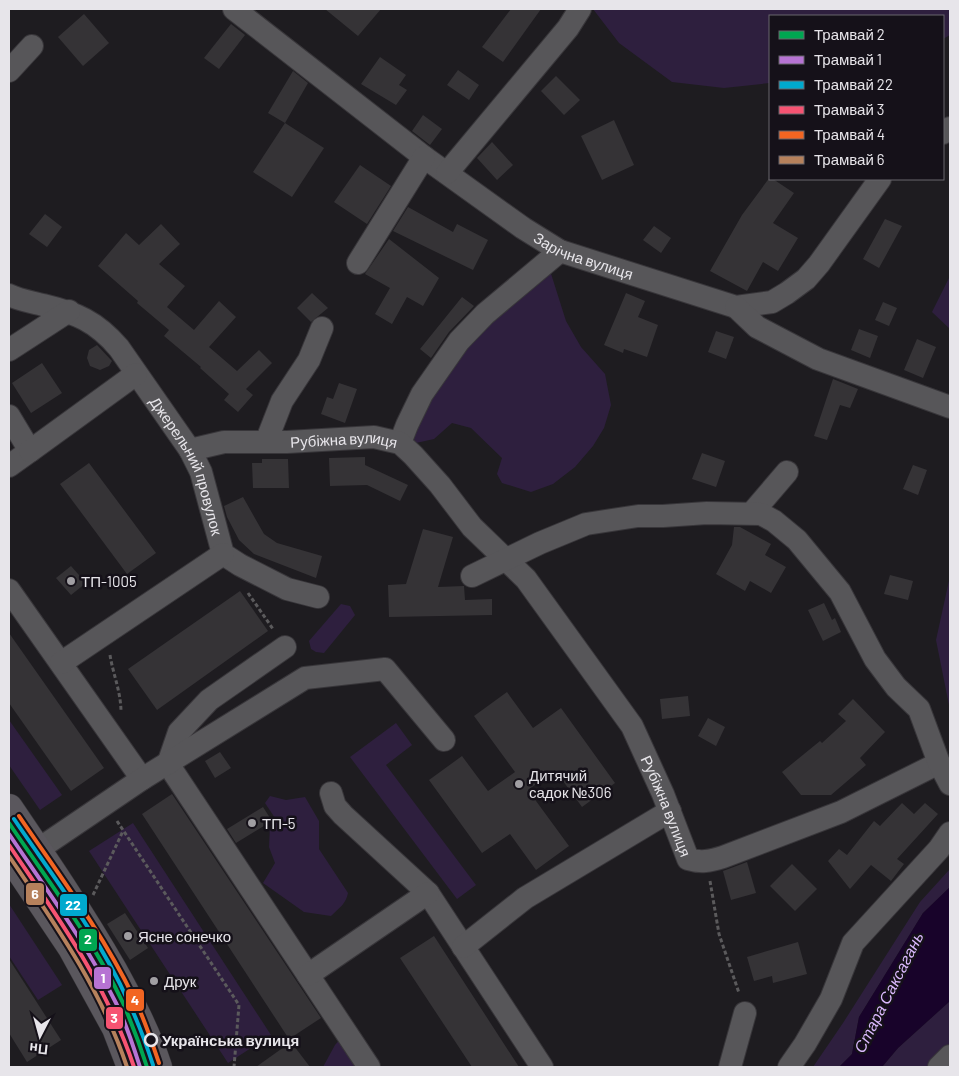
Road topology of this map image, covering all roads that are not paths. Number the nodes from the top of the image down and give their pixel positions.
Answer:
1 (234, 9) edge
2 (580, 9) edge
3 (32, 46) dead end
4 (9, 71) edge
5 (424, 157) junction
6 (447, 173) junction
7 (879, 180) edge
8 (560, 251) junction
9 (358, 263) dead end
10 (9, 296) edge
11 (736, 308) junction
12 (69, 311) junction
13 (322, 328) dead end
14 (9, 350) edge
15 (136, 374) junction
16 (950, 407) edge
17 (9, 416) edge
18 (266, 442) junction
19 (400, 443) junction
20 (190, 450) junction
21 (30, 451) junction
22 (9, 466) edge
23 (787, 472) dead end
24 (752, 513) junction
25 (223, 554) junction
26 (506, 558) junction
27 (472, 576) dead end
28 (9, 590) edge
29 (318, 597) dead end
30 (285, 647) road end
31 (61, 663) junction
32 (444, 740) dead end
33 (939, 763) junction
34 (168, 764) junction
35 (142, 779) junction
36 (950, 784) edge
37 (331, 793) dead end
38 (9, 808) edge
39 (670, 811) junction
40 (950, 833) edge
41 (18, 860) edge
42 (428, 893) junction
43 (463, 947) junction
44 (308, 975) junction
45 (745, 1013) road end
46 (950, 1056) edge
47 (131, 1067) edge
48 (158, 1067) edge
49 (369, 1067) edge
50 (542, 1067) edge
51 (730, 1067) edge
52 (789, 1067) edge
53 (939, 1067) edge

1 - 5 street, Зарічна вулиця
2 - 6 street
3 - 4 street
5 - 6 street, Зарічна вулиця
5 - 9 street
6 - 8 street, Зарічна вулиця
7 - 11 street, Зарічна вулиця
8 - 11 street, Зарічна вулиця
8 - 19 street
10 - 12 street, Джерельний провулок
11 - 16 street, Зарічна вулиця
12 - 14 street
12 - 15 street, Джерельний провулок
13 - 18 street
15 - 20 street, Джерельний провулок
15 - 21 street
17 - 21 street
18 - 19 street, Рубіжна вулиця
18 - 20 street, Рубіжна вулиця
19 - 26 street, Рубіжна вулиця
20 - 25 street, Джерельний провулок
21 - 22 street
23 - 24 street
24 - 26 street
24 - 33 street
25 - 29 street, Джерельний провулок
25 - 31 street
26 - 27 street
26 - 39 street, Рубіжна вулиця
28 - 31 street
30 - 34 street
31 - 35 street
32 - 34 street
33 - 36 street
33 - 39 street, Рубіжна вулиця
34 - 35 street
34 - 44 street
35 - 41 street
37 - 42 street
38 - 41 main road
39 - 43 street
40 - 52 street
41 - 47 main road
41 - 48 main road
42 - 43 street
42 - 44 street
43 - 50 street
44 - 49 street
45 - 51 street
46 - 53 street

